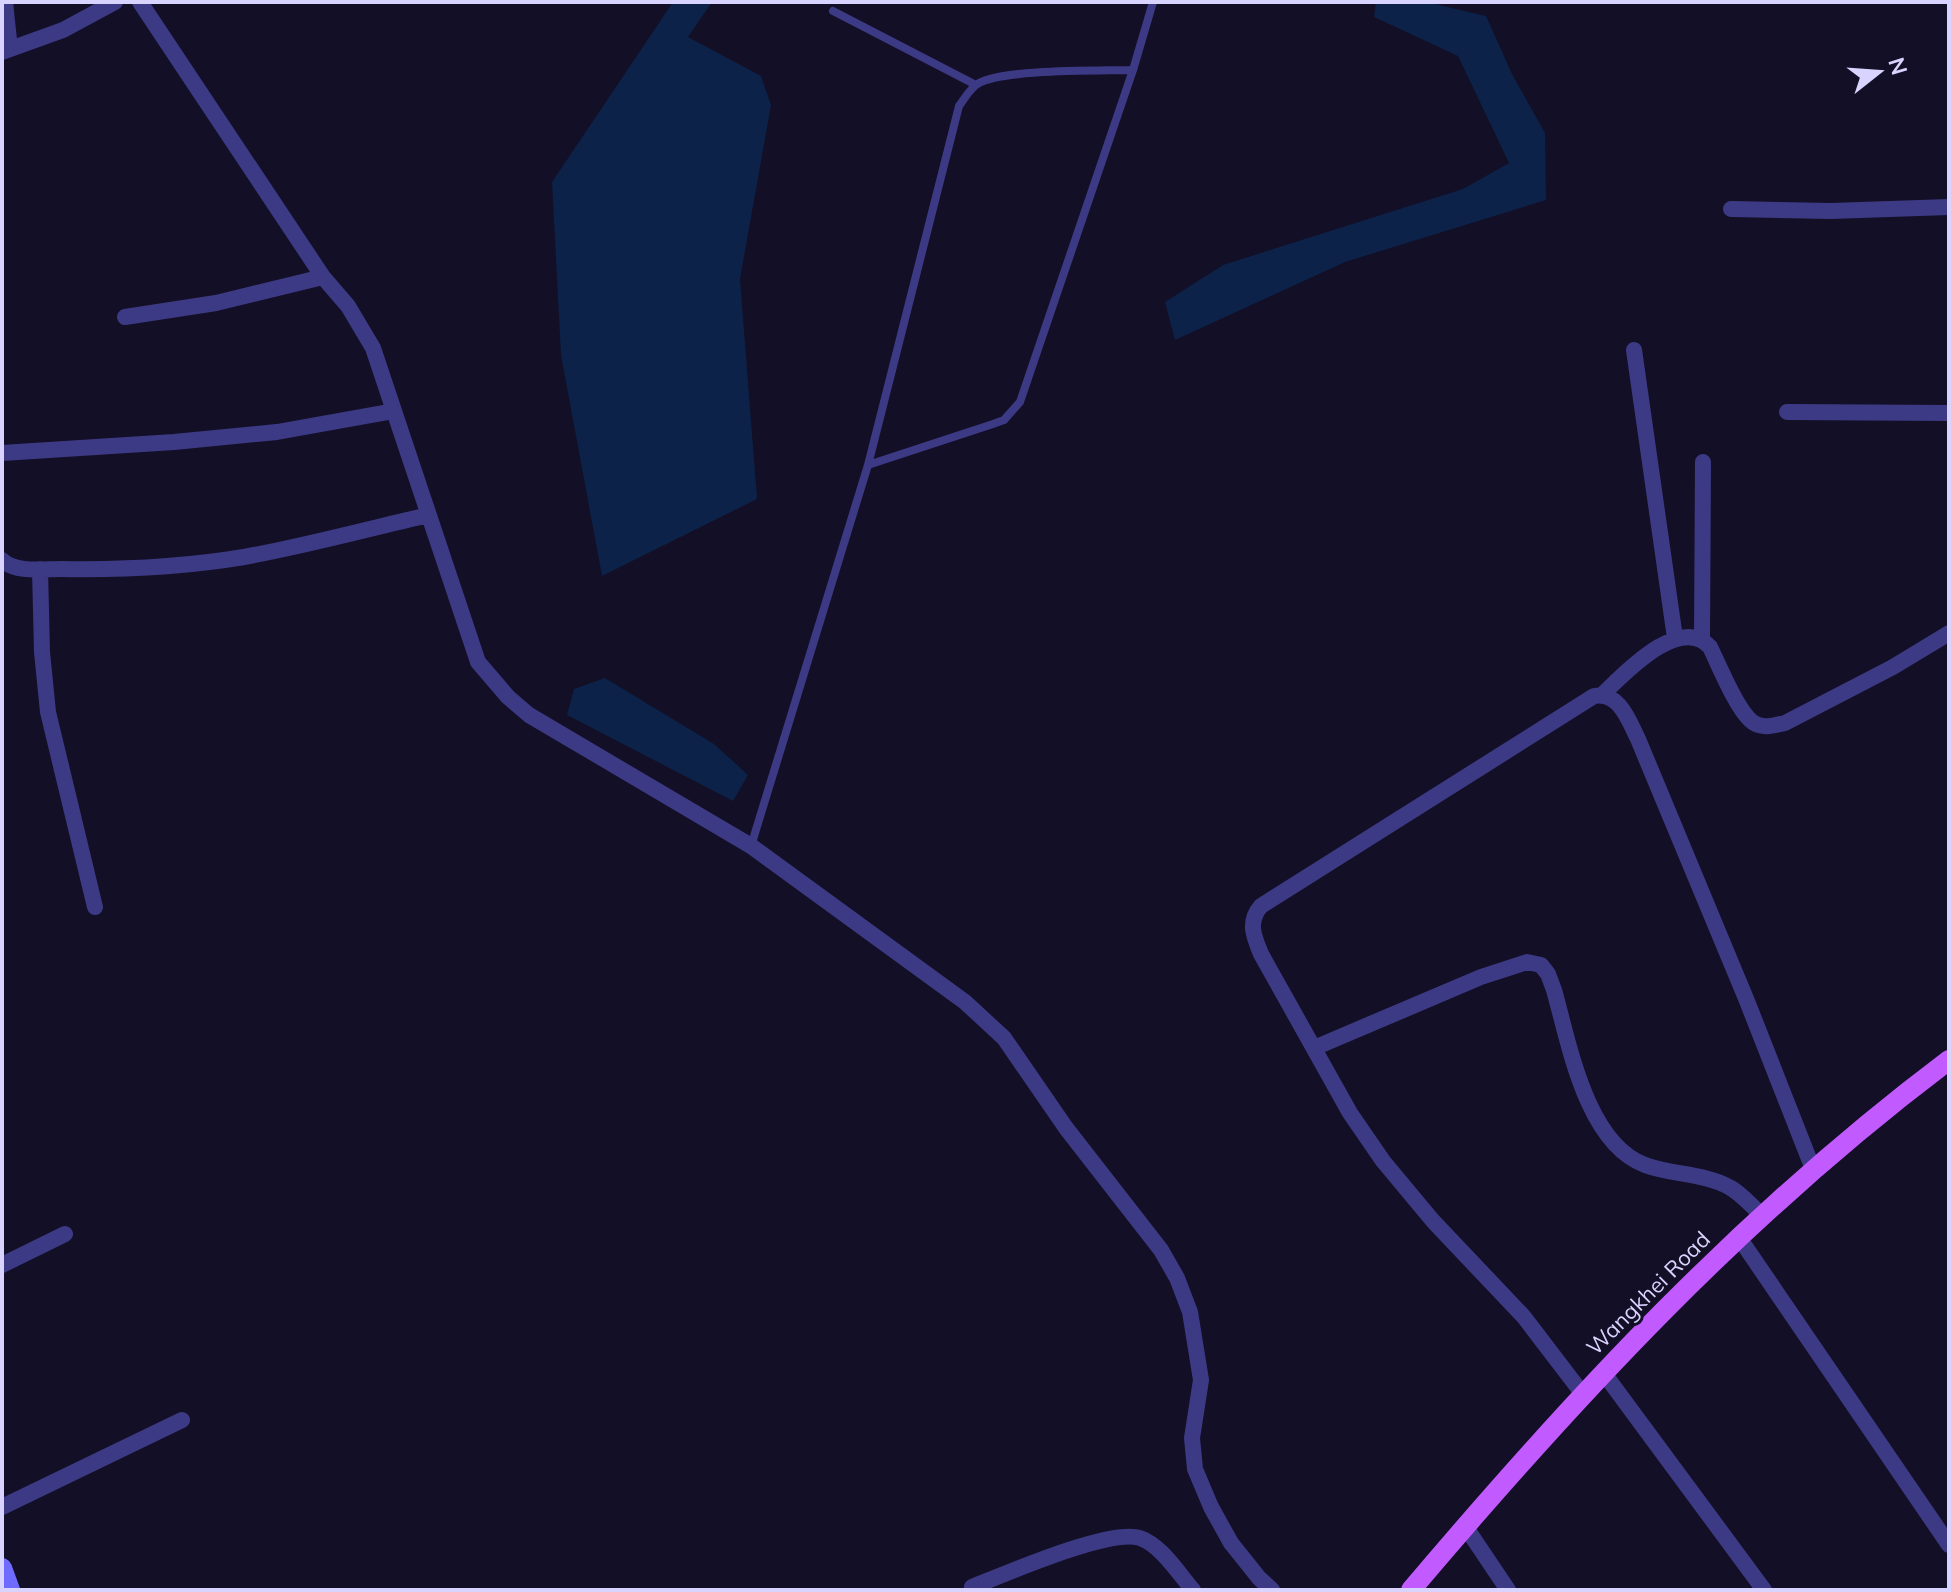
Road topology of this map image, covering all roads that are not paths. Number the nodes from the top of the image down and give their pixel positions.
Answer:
1 (5, 2) edge
2 (115, 2) edge
3 (140, 2) edge
4 (1153, 2) edge
5 (833, 11) dead end
6 (6, 50) edge
7 (1133, 70) junction
8 (976, 85) junction
9 (1949, 207) edge
10 (1731, 209) dead end
11 (323, 277) junction
12 (125, 317) dead end
13 (1634, 350) dead end
14 (394, 411) junction
15 (1787, 412) dead end
16 (1949, 413) edge
17 (2, 453) edge
18 (1703, 462) dead end
19 (868, 465) junction
20 (429, 515) junction
21 (2, 560) edge
22 (40, 569) junction
23 (1949, 633) edge
24 (1675, 638) junction
25 (1702, 638) junction
26 (1603, 694) junction
27 (751, 846) junction
28 (95, 907) dead end
29 (1314, 1048) junction
30 (1949, 1060) edge
31 (1813, 1169) junction
32 (1762, 1215) junction
33 (65, 1234) dead end
34 (1738, 1236) junction
35 (2, 1265) edge
36 (1603, 1372) junction
37 (1582, 1393) junction
38 (182, 1420) dead end
39 (2, 1507) edge
40 (1465, 1526) junction
41 (1949, 1545) edge
42 (972, 1587) dead end
43 (1193, 1590) edge
44 (1272, 1590) edge
45 (1411, 1590) edge
46 (1508, 1590) edge
47 (1764, 1590) edge

1 - 6 street
2 - 6 street
3 - 11 street
4 - 7 lane
5 - 8 lane
7 - 8 lane
7 - 19 lane
8 - 19 lane
9 - 10 street
11 - 12 street
11 - 14 street
13 - 24 street
14 - 17 street
14 - 20 street
15 - 16 street
18 - 25 street
19 - 27 lane
20 - 22 street
20 - 27 street
21 - 22 street
22 - 28 street
23 - 25 street
24 - 25 street
24 - 26 street
26 - 29 street
26 - 31 street
27 - 44 street
29 - 32 street
29 - 37 street
30 - 31 main road, Wangkhei Road
31 - 32 main road, Wangkhei Road
32 - 34 main road, Wangkhei Road
33 - 35 street
34 - 36 main road, Wangkhei Road
34 - 41 street
36 - 37 main road, Wangkhei Road
36 - 47 street
37 - 40 main road, Wangkhei Road
38 - 39 street
40 - 45 main road, Wangkhei Road
40 - 46 street
42 - 43 street

